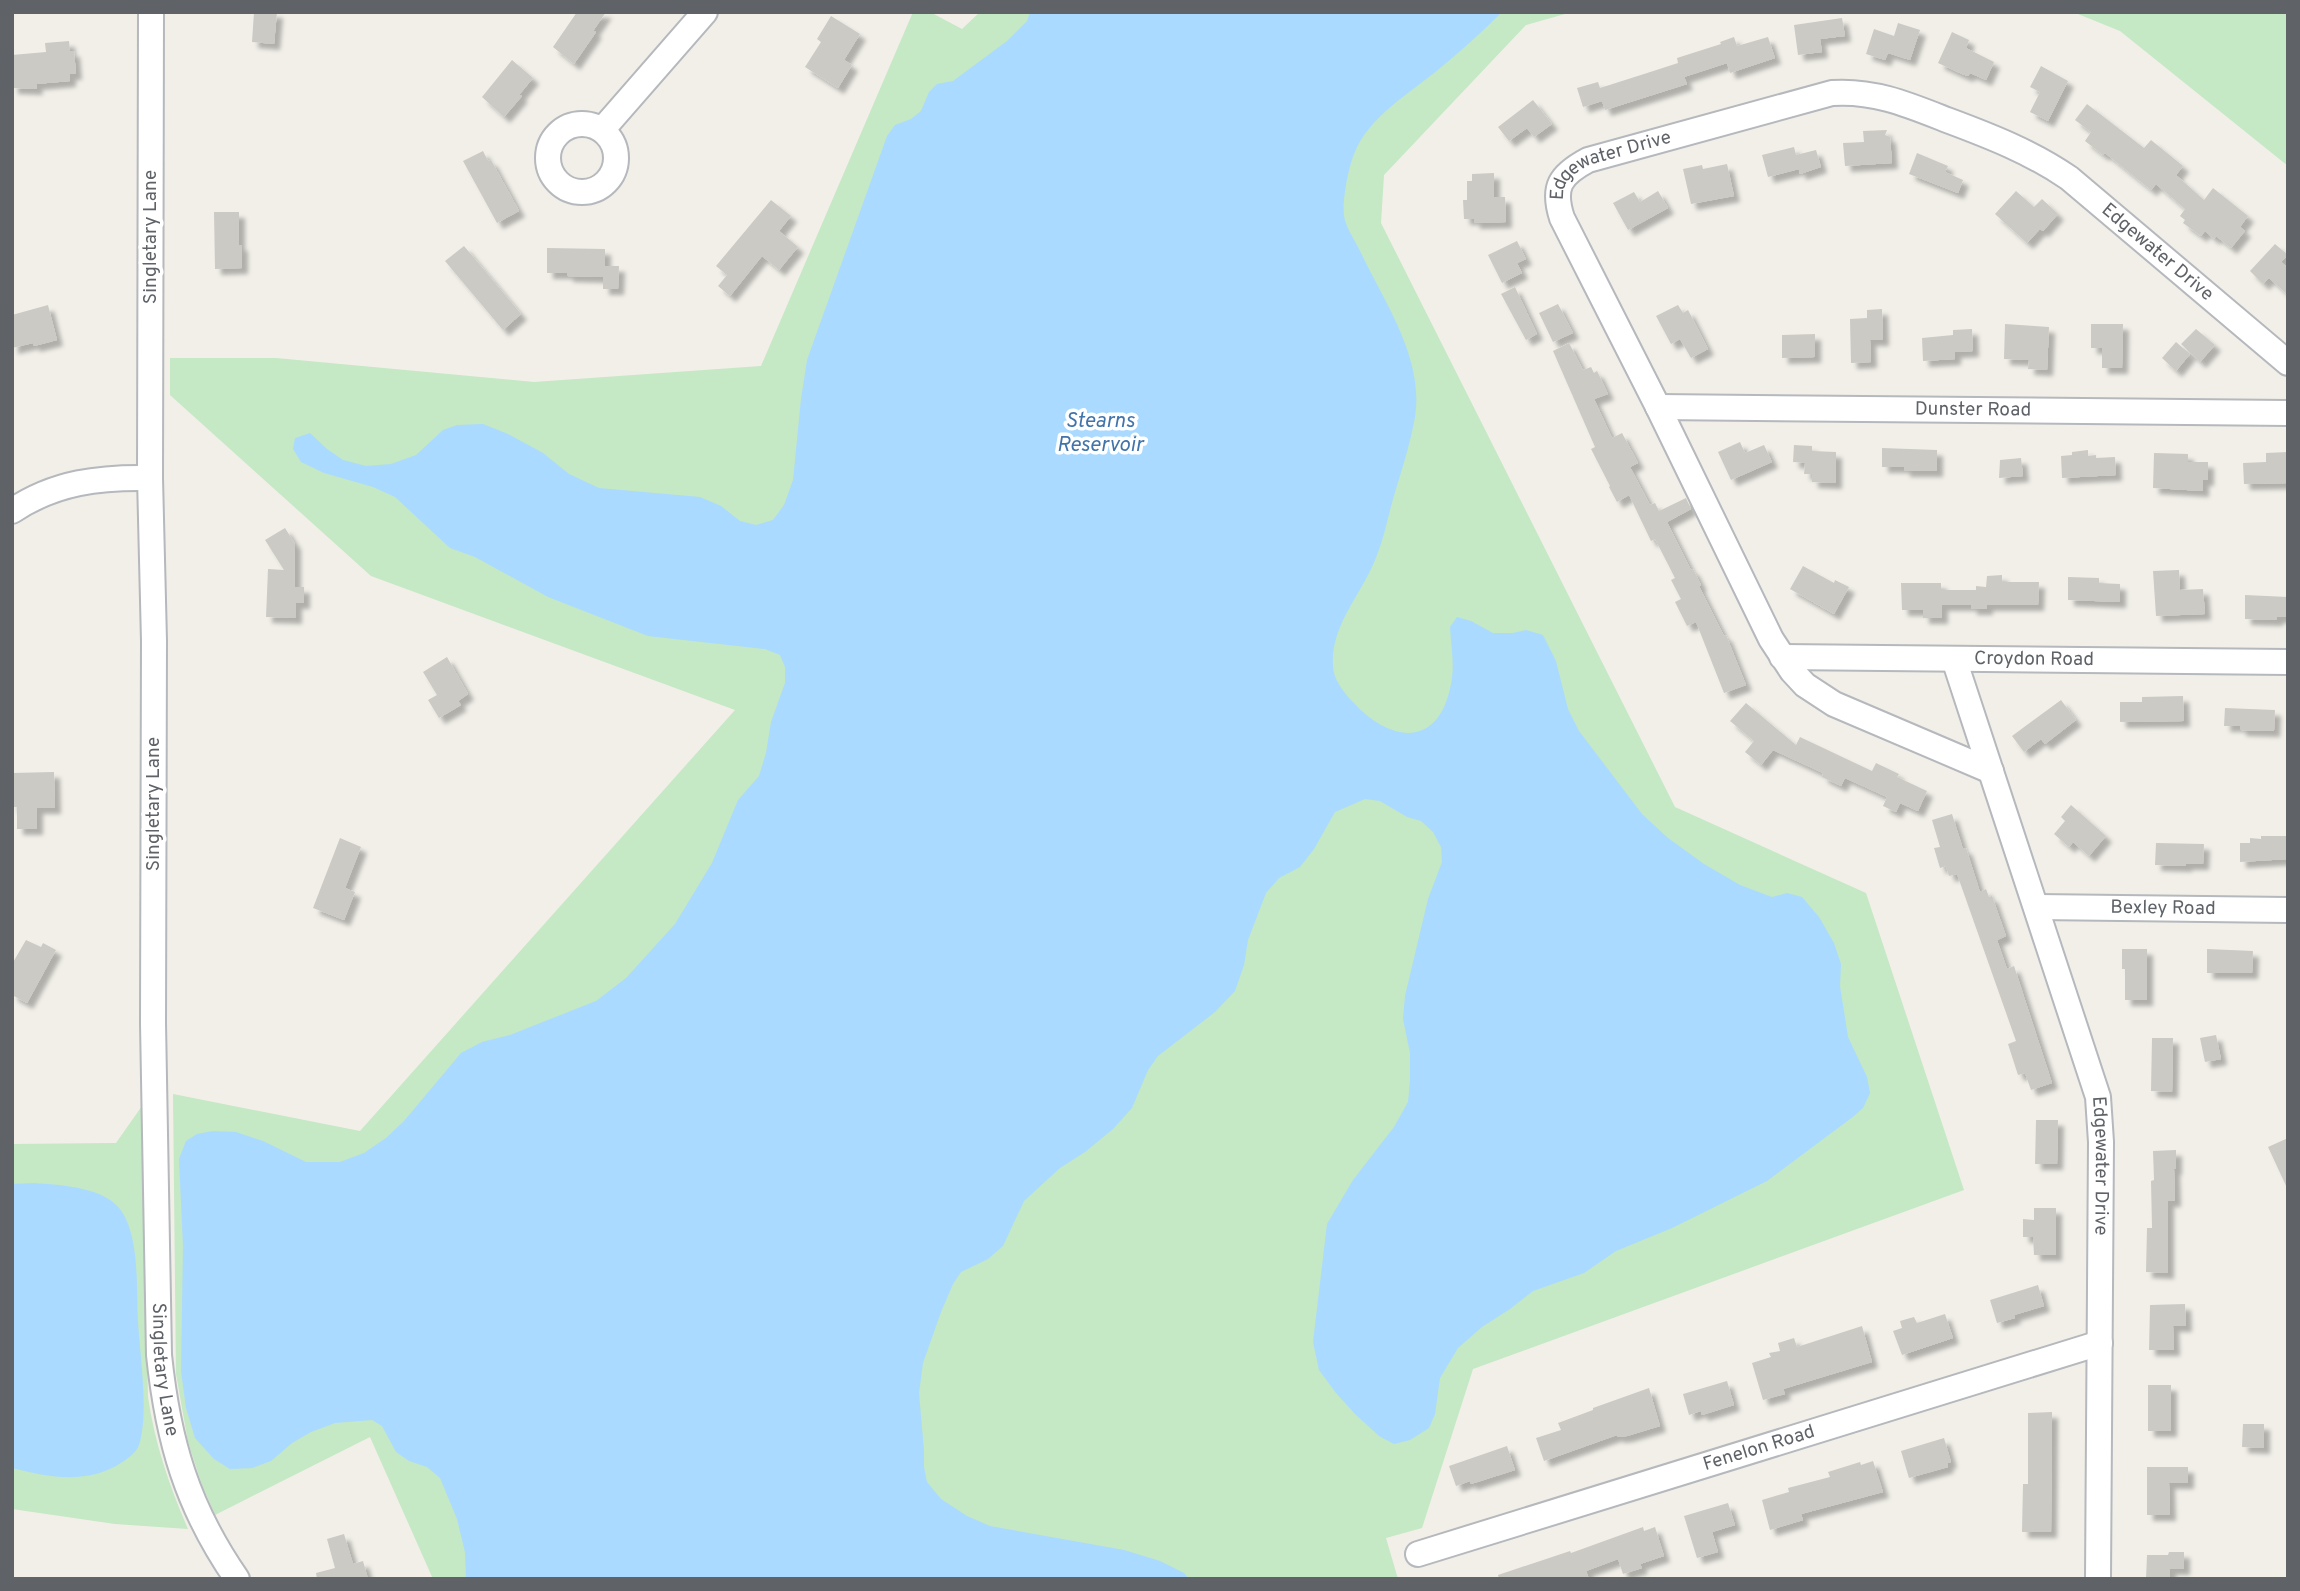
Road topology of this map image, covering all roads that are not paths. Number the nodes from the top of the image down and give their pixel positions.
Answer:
1 (151, 12) edge
2 (705, 12) edge
3 (602, 130) dead end
4 (2288, 363) edge
5 (1658, 407) junction
6 (2288, 413) edge
7 (150, 478) junction
8 (12, 511) edge
9 (1782, 657) junction
10 (1954, 659) junction
11 (2288, 662) edge
12 (1991, 771) junction
13 (2037, 907) junction
14 (2288, 910) edge
15 (2100, 1343) junction
16 (1419, 1553) dead end
17 (237, 1579) edge
18 (2098, 1579) edge

1 - 7 street, Singletary Lane
2 - 3 street
4 - 5 street, Edgewater Drive
5 - 6 street, Dunster Road
5 - 9 street, Edgewater Drive
7 - 8 street
7 - 17 street, Singletary Lane
9 - 10 street, Croydon Road
9 - 12 street, Edgewater Drive
10 - 11 street, Croydon Road
10 - 12 street, Edgewater Drive
12 - 13 street, Edgewater Drive
13 - 14 street, Bexley Road
13 - 15 street, Edgewater Drive
15 - 16 street, Fenelon Road
15 - 18 street, Edgewater Drive

